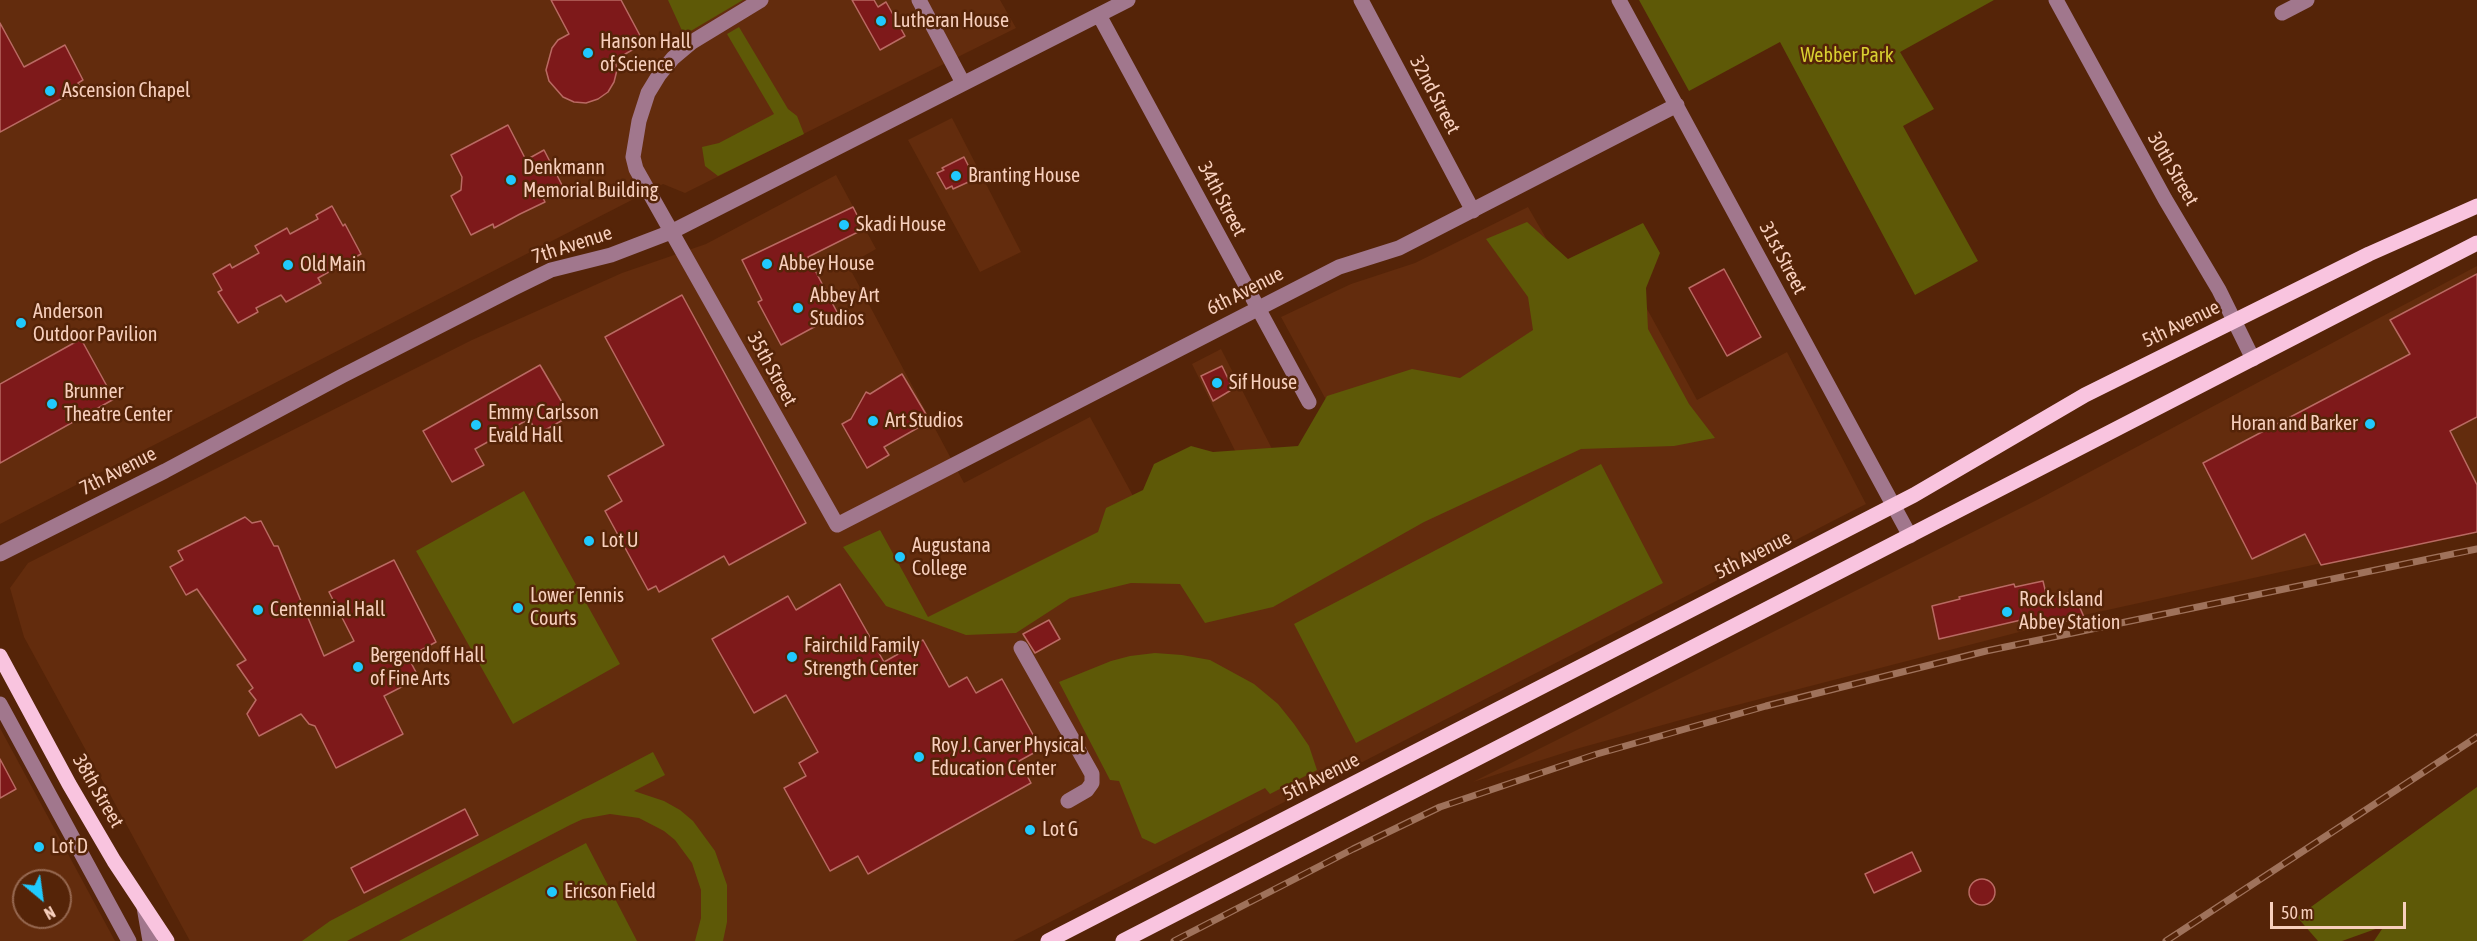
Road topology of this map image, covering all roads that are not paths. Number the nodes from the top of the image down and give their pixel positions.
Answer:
1 (761, 0) edge
2 (919, 0) edge
3 (1128, 0) edge
4 (1360, 0) edge
5 (1619, 0) edge
6 (2056, 0) edge
7 (2307, 0) edge
8 (2282, 13) dead end
9 (1099, 15) junction
10 (963, 83) junction
11 (1677, 105) junction
12 (2477, 206) edge
13 (1473, 211) junction
14 (671, 232) junction
15 (2477, 243) edge
16 (1257, 309) junction
17 (2235, 322) junction
18 (2253, 359) junction
19 (1309, 402) dead end
20 (1895, 505) junction
21 (837, 525) joint
22 (1910, 536) junction
23 (0, 554) edge
24 (1021, 648) dead end
25 (0, 657) edge
26 (0, 704) edge
27 (1068, 801) dead end
28 (144, 907) junction
29 (129, 941) edge
30 (150, 941) edge
31 (167, 941) edge
32 (1048, 941) edge
33 (1123, 941) edge

1 - 14 street, 35th Street
2 - 10 street
3 - 9 street, 7th Avenue
4 - 13 street, 32nd Street
5 - 11 street, 31st Street
6 - 17 street, 30th Street
7 - 8 street
9 - 10 street, 7th Avenue
9 - 16 street, 34th Street
10 - 14 street, 7th Avenue
11 - 13 street, 6th Avenue
11 - 20 street, 31st Street
12 - 17 main road, 5th Avenue
13 - 16 street, 6th Avenue
14 - 21 street, 35th Street
14 - 23 street, 7th Avenue
15 - 18 main road
16 - 19 street, 34th Street
16 - 21 street, 6th Avenue
17 - 18 street, 30th Street
17 - 20 main road, 5th Avenue
18 - 22 main road
20 - 22 street, 31st Street
20 - 32 main road, 5th Avenue
22 - 33 main road
24 - 27 street
25 - 28 main road, 38th Street
26 - 29 street
28 - 30 street
28 - 31 main road, 38th Street

